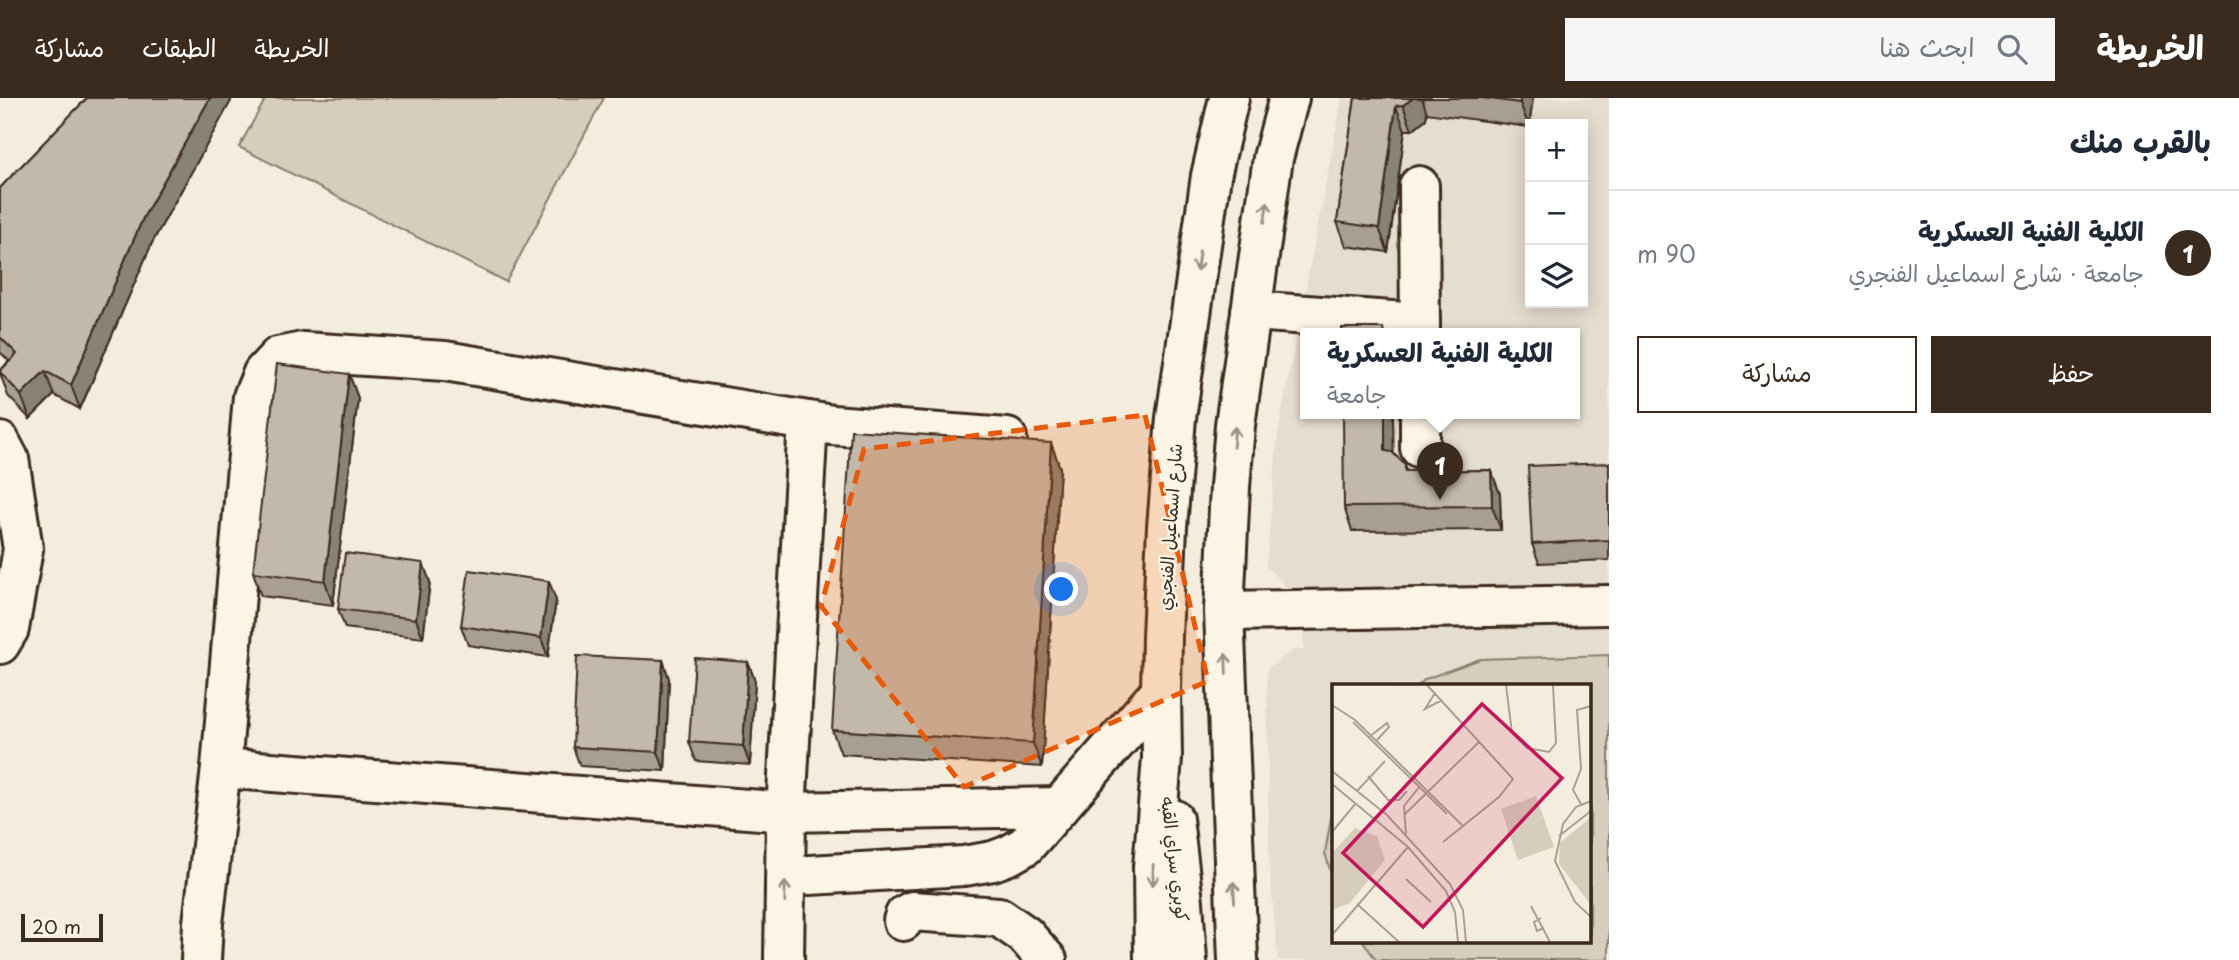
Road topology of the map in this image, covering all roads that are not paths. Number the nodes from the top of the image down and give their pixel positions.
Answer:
1 (1229, 98) edge
2 (1289, 98) edge
3 (1419, 186) dead end
4 (1253, 299) junction
5 (1420, 319) edge
6 (820, 423) junction
7 (1007, 438) edge
8 (0, 442) edge
9 (1609, 605) edge
10 (1224, 611) junction
11 (0, 644) edge
12 (1161, 691) junction
13 (1162, 758) junction
14 (222, 768) junction
15 (1059, 807) junction
16 (798, 812) junction
17 (964, 866) junction
18 (810, 875) junction
19 (961, 914) junction
20 (903, 921) dead end
21 (201, 960) edge
22 (784, 960) edge
23 (809, 960) edge
24 (1047, 960) edge
25 (1154, 960) edge
26 (1187, 960) edge
27 (1238, 960) edge

1 -> 12 main road, شارع اسماعيل الفنجري
4 -> 2 main road
3 - 5 main road
4 - 5 main road
10 -> 4 main road
6 - 7 main road
6 - 14 main road
6 - 16 main road
8 - 11 main road
9 - 10 main road
27 -> 10 main road
12 - 13 main road, شارع اسماعيل الفنجري
12 - 15 main road
13 -> 25 main road, شارع اسماعيل الفنجري
13 - 26 main road, كوبري سراي القبه
14 - 16 main road
14 - 21 main road
15 - 16 main road
15 - 17 main road
16 - 18 main road
22 -> 16 main road
17 - 18 main road
17 - 19 main road
18 - 23 main road
19 - 20 main road
19 - 24 main road

